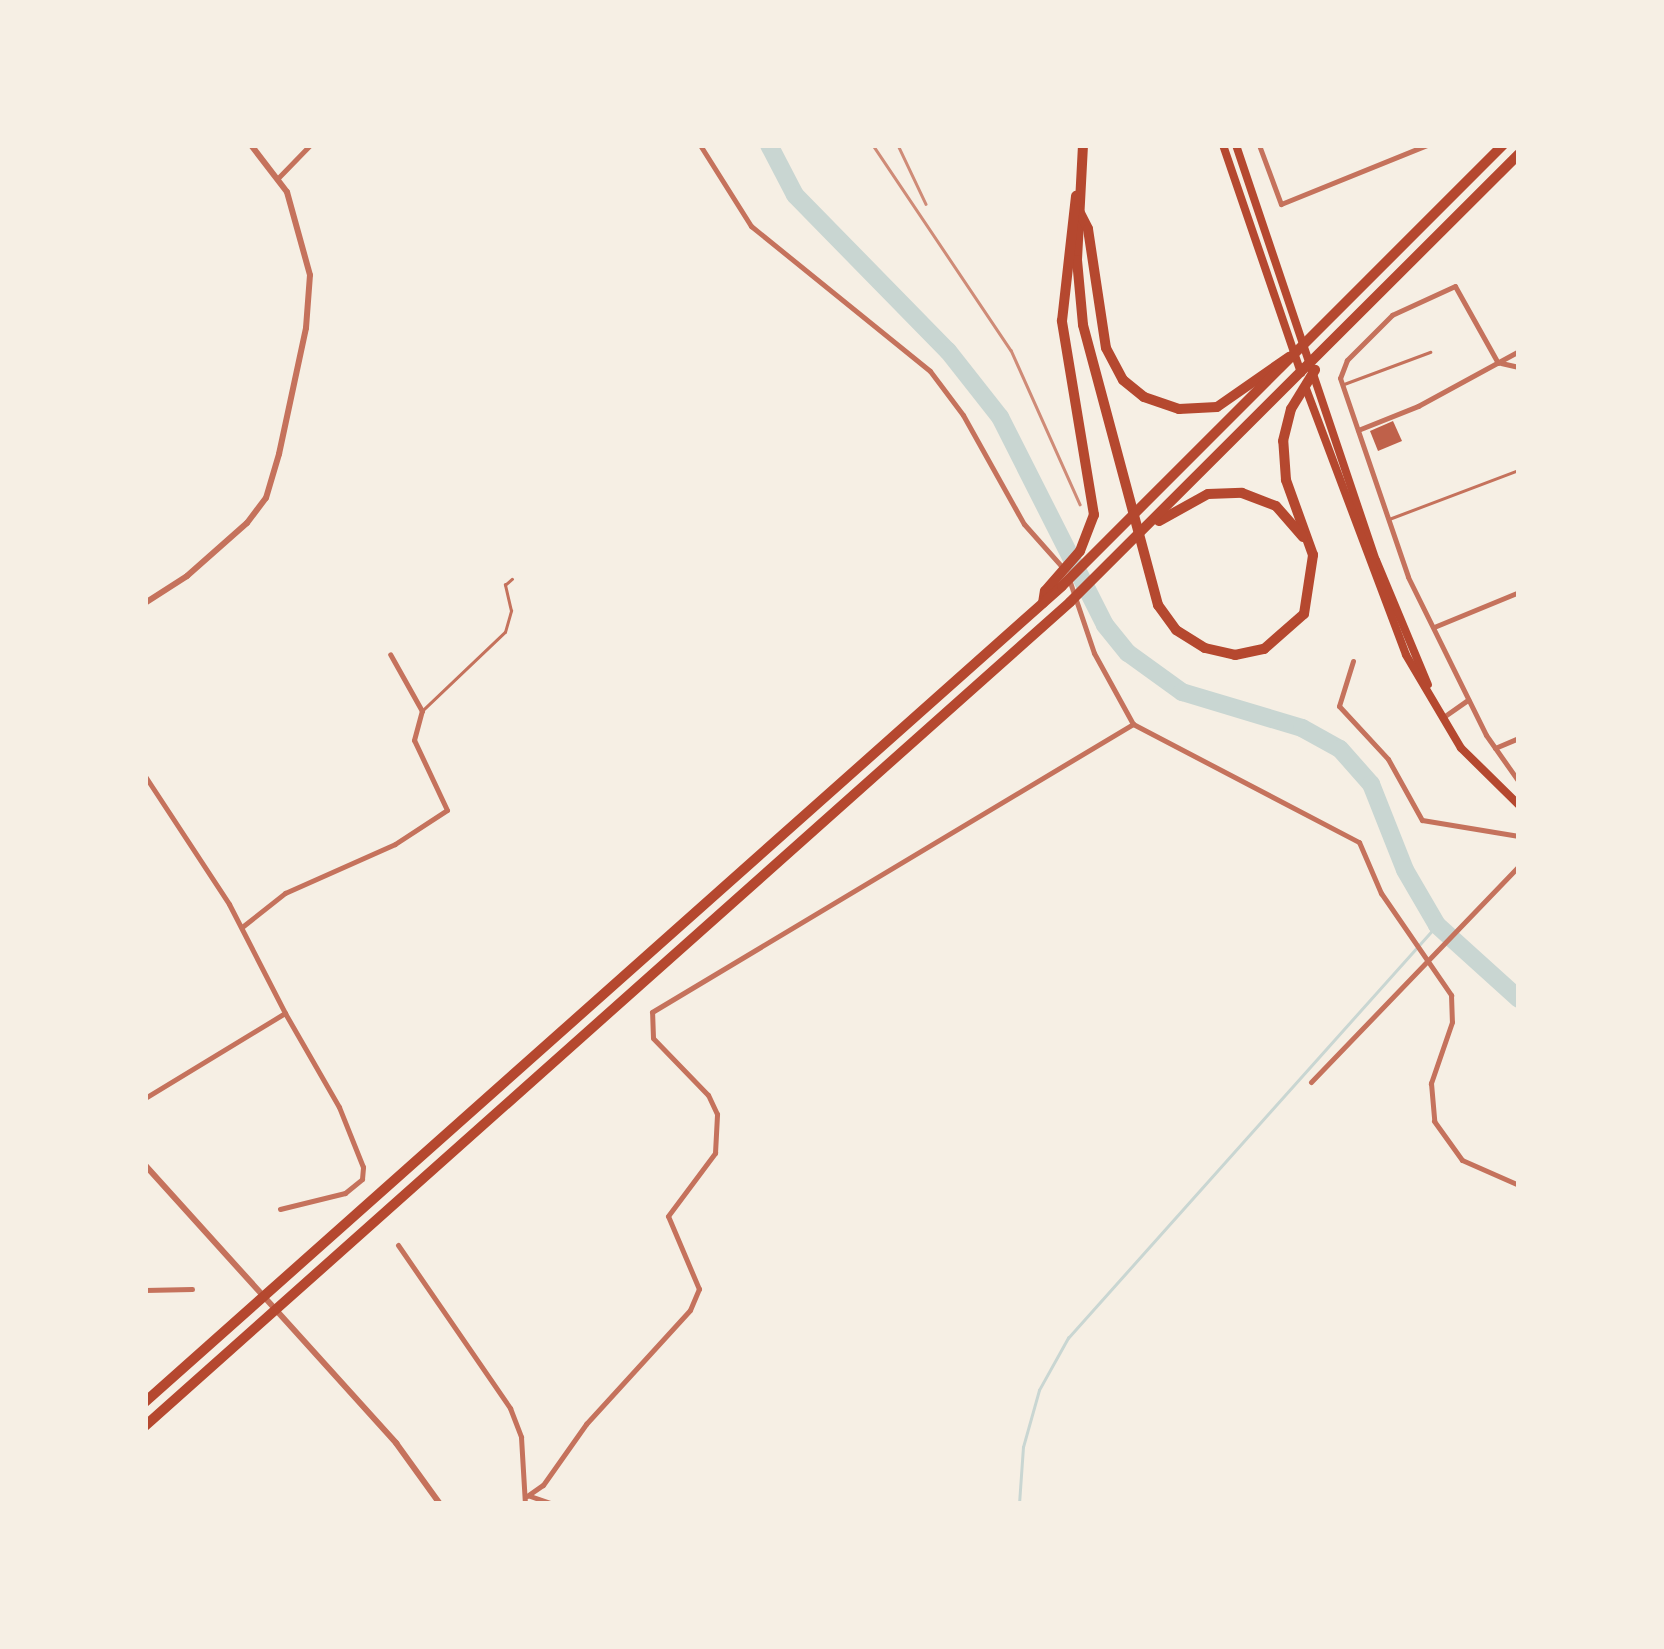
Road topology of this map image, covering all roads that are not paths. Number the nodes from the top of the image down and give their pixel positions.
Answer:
1 (251, 145) edge
2 (310, 145) edge
3 (700, 145) edge
4 (1083, 145) edge
5 (1223, 145) edge
6 (1236, 145) edge
7 (1260, 145) edge
8 (1426, 145) edge
9 (1503, 145) edge
10 (1519, 154) edge
11 (279, 177) junction
12 (1079, 191) junction
13 (1078, 209) junction
14 (1282, 303) junction
15 (1318, 336) junction
16 (1334, 345) junction
17 (1519, 351) edge
18 (1430, 352) dead end
19 (1498, 363) junction
20 (1519, 368) edge
21 (1342, 384) junction
22 (1358, 430) junction
23 (1519, 470) edge
24 (1388, 519) junction
25 (1151, 524) junction
26 (1313, 556) junction
27 (512, 580) dead end
28 (1059, 582) junction
29 (1519, 592) edge
30 (145, 603) edge
31 (1432, 627) junction
32 (390, 654) dead end
33 (1353, 662) dead end
34 (1468, 700) junction
35 (422, 711) junction
36 (1442, 718) junction
37 (1133, 724) junction
38 (1519, 738) edge
39 (1495, 748) junction
40 (145, 776) edge
41 (1519, 782) edge
42 (1519, 805) edge
43 (1519, 836) edge
44 (1519, 866) edge
45 (242, 927) junction
46 (1426, 953) junction
47 (286, 1013) junction
48 (1311, 1082) dead end
49 (145, 1098) edge
50 (145, 1164) edge
51 (1519, 1185) edge
52 (280, 1209) dead end
53 (398, 1245) dead end
54 (192, 1289) dead end
55 (145, 1290) edge
56 (145, 1402) edge
57 (145, 1426) edge
58 (527, 1496) junction
59 (440, 1504) edge
60 (524, 1504) edge
61 (553, 1504) edge

1 - 11 street
2 - 11 street
3 - 37 street
4 - 12 highway
5 - 14 main road
6 - 14 main road
7 - 8 street
9 - 15 highway
10 - 16 highway
11 - 30 street
12 - 13 highway
12 - 28 highway
13 - 15 highway
13 - 26 highway
14 - 36 main road
15 - 28 highway
16 - 25 highway
16 - 26 highway
17 - 19 street
18 - 21 lane
19 - 20 street
19 - 21 street
19 - 22 street
21 - 22 street
22 - 24 street
23 - 24 lane
24 - 31 street
25 - 26 highway
25 - 57 highway
27 - 35 lane
28 - 56 highway
29 - 31 street
31 - 34 street
32 - 35 street
33 - 43 street
34 - 36 street
34 - 39 street
35 - 45 street
36 - 42 main road
37 - 46 street
37 - 58 street
38 - 39 street
39 - 41 street
40 - 45 street
44 - 46 street
45 - 47 street
46 - 48 street
46 - 51 street
47 - 49 street
47 - 52 street
50 - 59 street
53 - 58 street
54 - 55 street
58 - 60 street
58 - 61 street

